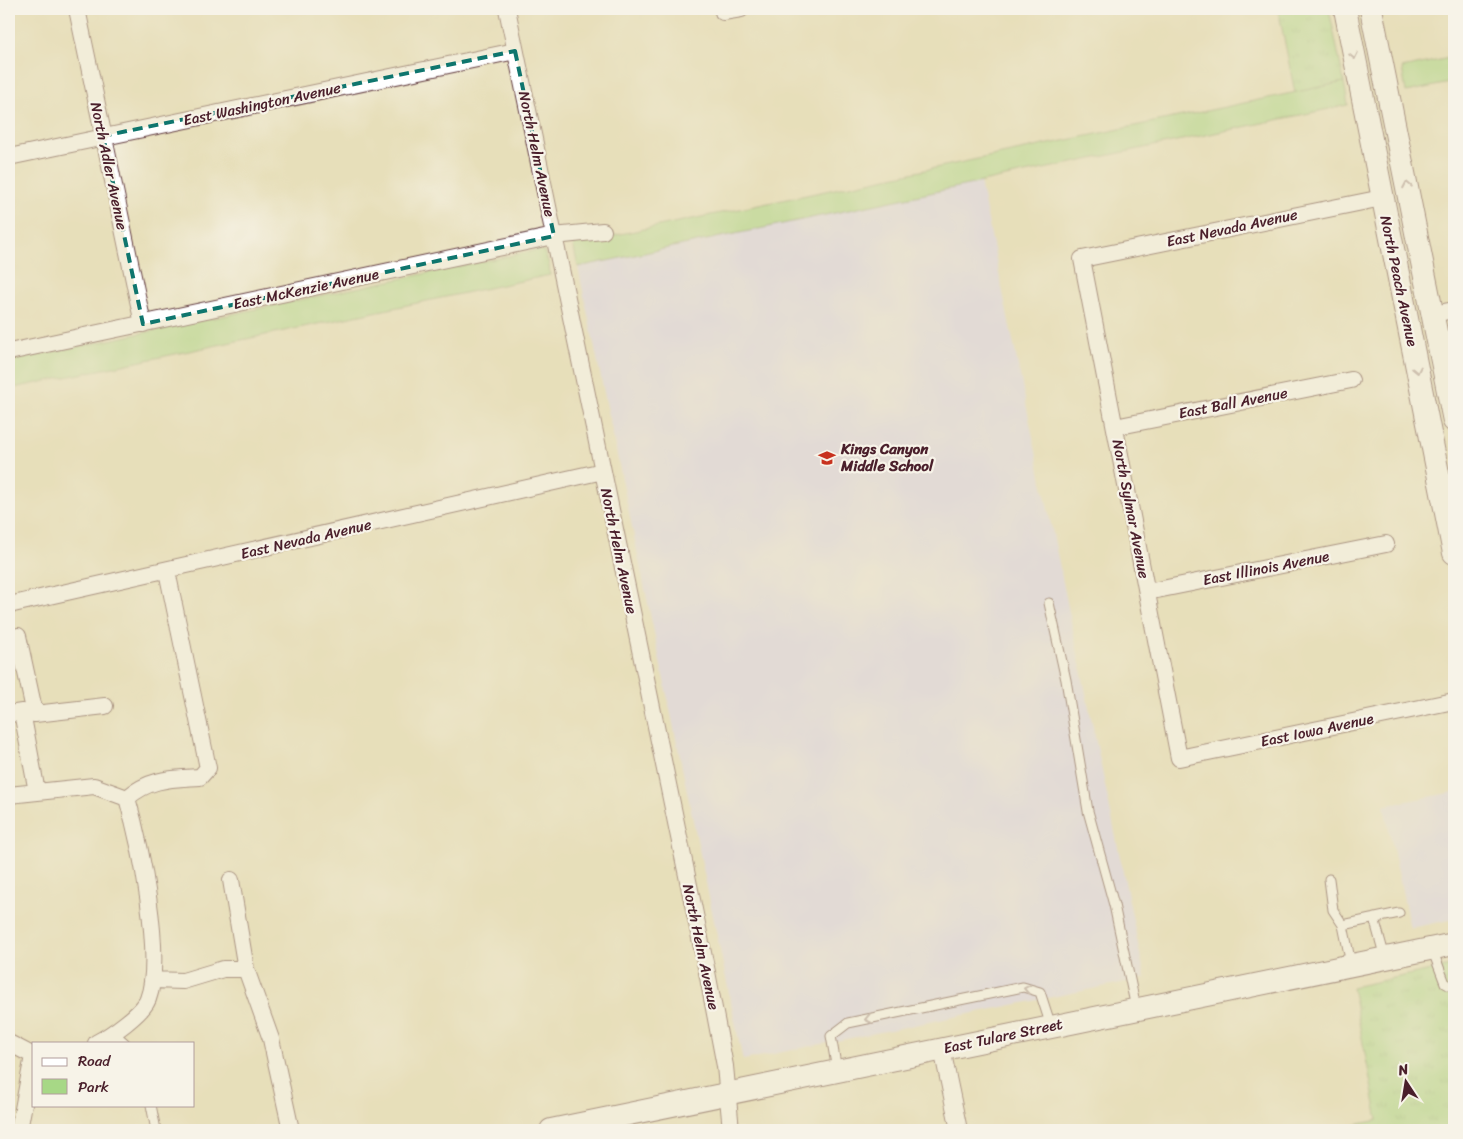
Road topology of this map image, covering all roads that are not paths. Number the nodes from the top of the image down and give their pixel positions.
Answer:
1 (77, 9) edge
2 (507, 9) edge
3 (741, 9) edge
4 (1344, 9) edge
5 (1370, 9) edge
6 (723, 12) dead end
7 (516, 51) junction
8 (103, 136) junction
9 (9, 157) edge
10 (1382, 198) junction
11 (603, 231) dead end
12 (554, 236) junction
13 (1082, 259) joint
14 (1454, 310) edge
15 (1432, 314) junction
16 (142, 324) junction
17 (1454, 336) edge
18 (9, 352) edge
19 (1441, 359) junction
20 (1351, 380) dead end
21 (1454, 422) edge
22 (1115, 427) junction
23 (603, 471) junction
24 (1386, 544) dead end
25 (1454, 553) edge
26 (168, 571) junction
27 (1147, 592) junction
28 (1049, 603) dead end
29 (9, 605) edge
30 (18, 636) dead end
31 (1454, 701) edge
32 (106, 706) dead end
33 (22, 714) edge
34 (1179, 758) joint
35 (37, 792) junction
36 (9, 795) edge
37 (126, 798) junction
38 (1329, 879) dead end
39 (231, 880) dead end
40 (1399, 912) dead end
41 (1374, 918) junction
42 (1343, 925) junction
43 (1454, 944) edge
44 (1432, 949) junction
45 (1385, 958) junction
46 (1351, 965) junction
47 (246, 969) junction
48 (152, 980) junction
49 (1454, 988) edge
50 (1136, 1008) junction
51 (1052, 1026) junction
52 (120, 1038) edge
53 (101, 1042) edge
54 (9, 1043) edge
55 (942, 1049) junction
56 (32, 1055) edge
57 (32, 1066) edge
58 (837, 1071) junction
59 (726, 1093) junction
60 (151, 1106) edge
61 (19, 1130) edge
62 (156, 1130) edge
63 (291, 1130) edge
64 (551, 1130) edge
65 (731, 1130) edge
66 (959, 1130) edge

1 - 8 street, North Adler Avenue
2 - 7 street, North Helm Avenue
3 - 6 street
4 -> 10 main road, North Peach Avenue
15 -> 5 main road, North Peach Avenue
7 - 8 street, East Washington Avenue
7 - 12 street, North Helm Avenue
8 - 9 street, East Washington Avenue
8 - 16 street, North Adler Avenue
10 - 13 street, East Nevada Avenue
10 - 15 main road
10 -> 25 main road, North Peach Avenue
11 - 12 street, East McKenzie Avenue
12 - 16 street, East McKenzie Avenue
12 - 23 street, North Helm Avenue
13 - 22 street, North Sylmar Avenue
14 - 15 street
15 - 19 main road, North Peach Avenue
16 - 18 street, East McKenzie Avenue
17 - 19 street
19 - 21 main road, North Peach Avenue
20 - 22 street, East Ball Avenue
22 - 27 street, North Sylmar Avenue
23 - 26 street, East Nevada Avenue
23 - 59 street, North Helm Avenue
24 - 27 street, East Illinois Avenue
26 - 29 street, East Nevada Avenue
26 - 37 street
27 - 34 street, North Sylmar Avenue
28 - 50 lane
30 - 33 street
31 - 34 street, East Iowa Avenue
32 - 33 street
33 - 35 street
35 - 36 street
35 - 37 street
37 - 48 street
38 - 42 lane
39 - 47 street
40 - 41 lane
41 - 42 lane
41 - 45 lane
42 - 46 lane
43 - 44 main road, East Tulare Street
44 - 45 main road, East Tulare Street
44 - 49 lane
45 - 46 main road, East Tulare Street
46 - 50 main road, East Tulare Street
47 - 48 street
47 - 63 street
48 - 52 street
50 - 51 main road, East Tulare Street
51 - 55 main road, East Tulare Street
51 -> 58 lane
52 - 53 street
54 - 56 street
55 - 58 main road, East Tulare Street
55 - 66 street
57 - 61 street
58 - 59 main road, East Tulare Street
59 - 64 main road, East Tulare Street
59 - 65 street, North Helm Avenue
60 - 62 lane

